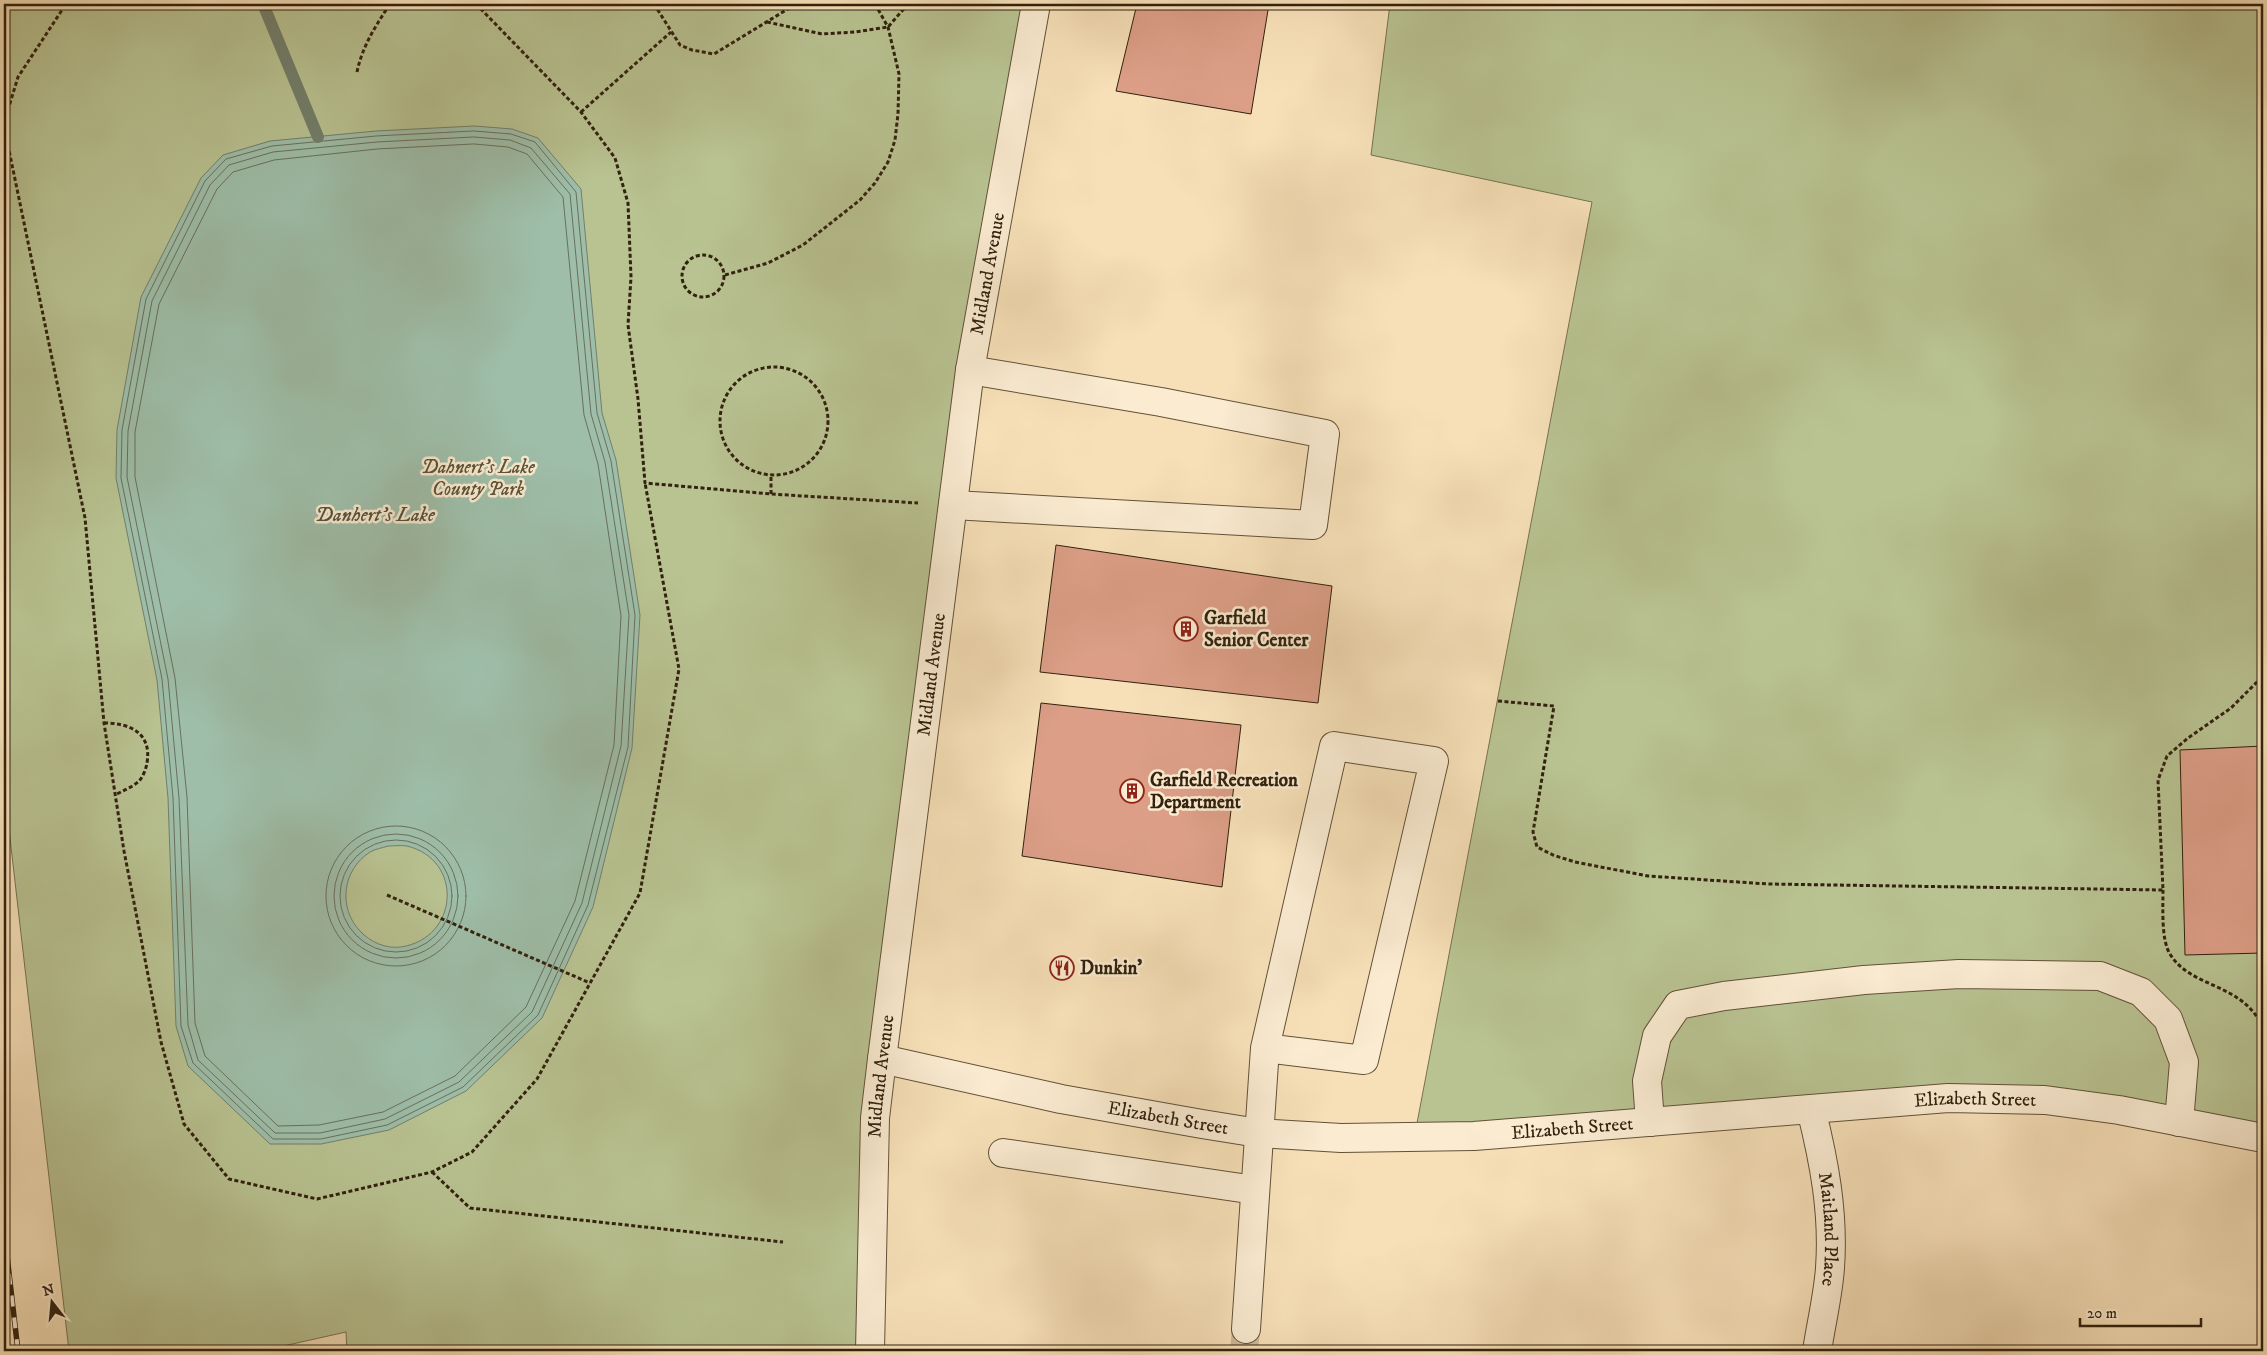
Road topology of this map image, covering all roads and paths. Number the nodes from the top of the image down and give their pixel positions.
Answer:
1 (66, 4) edge
2 (390, 4) edge
3 (476, 4) edge
4 (654, 4) edge
5 (796, 4) edge
6 (876, 4) edge
7 (908, 4) edge
8 (1036, 4) edge
9 (766, 22) junction
10 (888, 27) junction
11 (671, 32) junction
12 (357, 72) dead end
13 (581, 112) junction
14 (4, 124) edge
15 (724, 275) junction
16 (970, 370) junction
17 (771, 474) junction
18 (645, 483) junction
19 (771, 494) junction
20 (953, 505) junction
21 (2263, 676) edge
22 (1498, 701) dead end
23 (104, 723) junction
24 (115, 795) junction
25 (2164, 890) junction
26 (387, 895) dead end
27 (590, 983) junction
28 (2263, 1028) edge
29 (1266, 1048) junction
30 (882, 1059) junction
31 (1812, 1109) junction
32 (1650, 1122) junction
33 (2179, 1122) junction
34 (1258, 1133) junction
35 (2263, 1138) edge
36 (1003, 1153) dead end
37 (432, 1172) junction
38 (1255, 1190) junction
39 (783, 1242) dead end
40 (1246, 1329) tunnel mouth
41 (870, 1351) edge
42 (1817, 1351) edge

1 - 14 path
2 - 12 path
3 - 13 path
4 - 11 path
5 - 9 path
6 - 10 path
7 - 10 path
8 - 16 street, Midland Avenue
9 - 10 path
9 - 11 path
10 - 15 path
11 - 13 path
13 - 18 path
14 - 23 path
15 - 15 path
16 - 20 street, Midland Avenue
16 - 20 street
17 - 17 path
17 - 19 path
18 - 19 path
18 - 27 path
19 - 20 path
20 - 30 street, Midland Avenue
21 - 25 path
22 - 25 path
23 - 24 path
23 - 24 path
24 - 37 path
25 - 28 path
26 - 27 path
27 - 37 path
29 - 29 street
29 - 34 street
30 - 34 street, Elizabeth Street
30 - 41 street, Midland Avenue
31 - 32 street, Elizabeth Street
31 - 33 street, Elizabeth Street
31 - 42 street, Maitland Place
32 - 33 street
32 - 34 street, Elizabeth Street
33 - 35 street, Elizabeth Street
34 - 38 street
36 - 38 street
37 - 39 path
38 - 40 street

